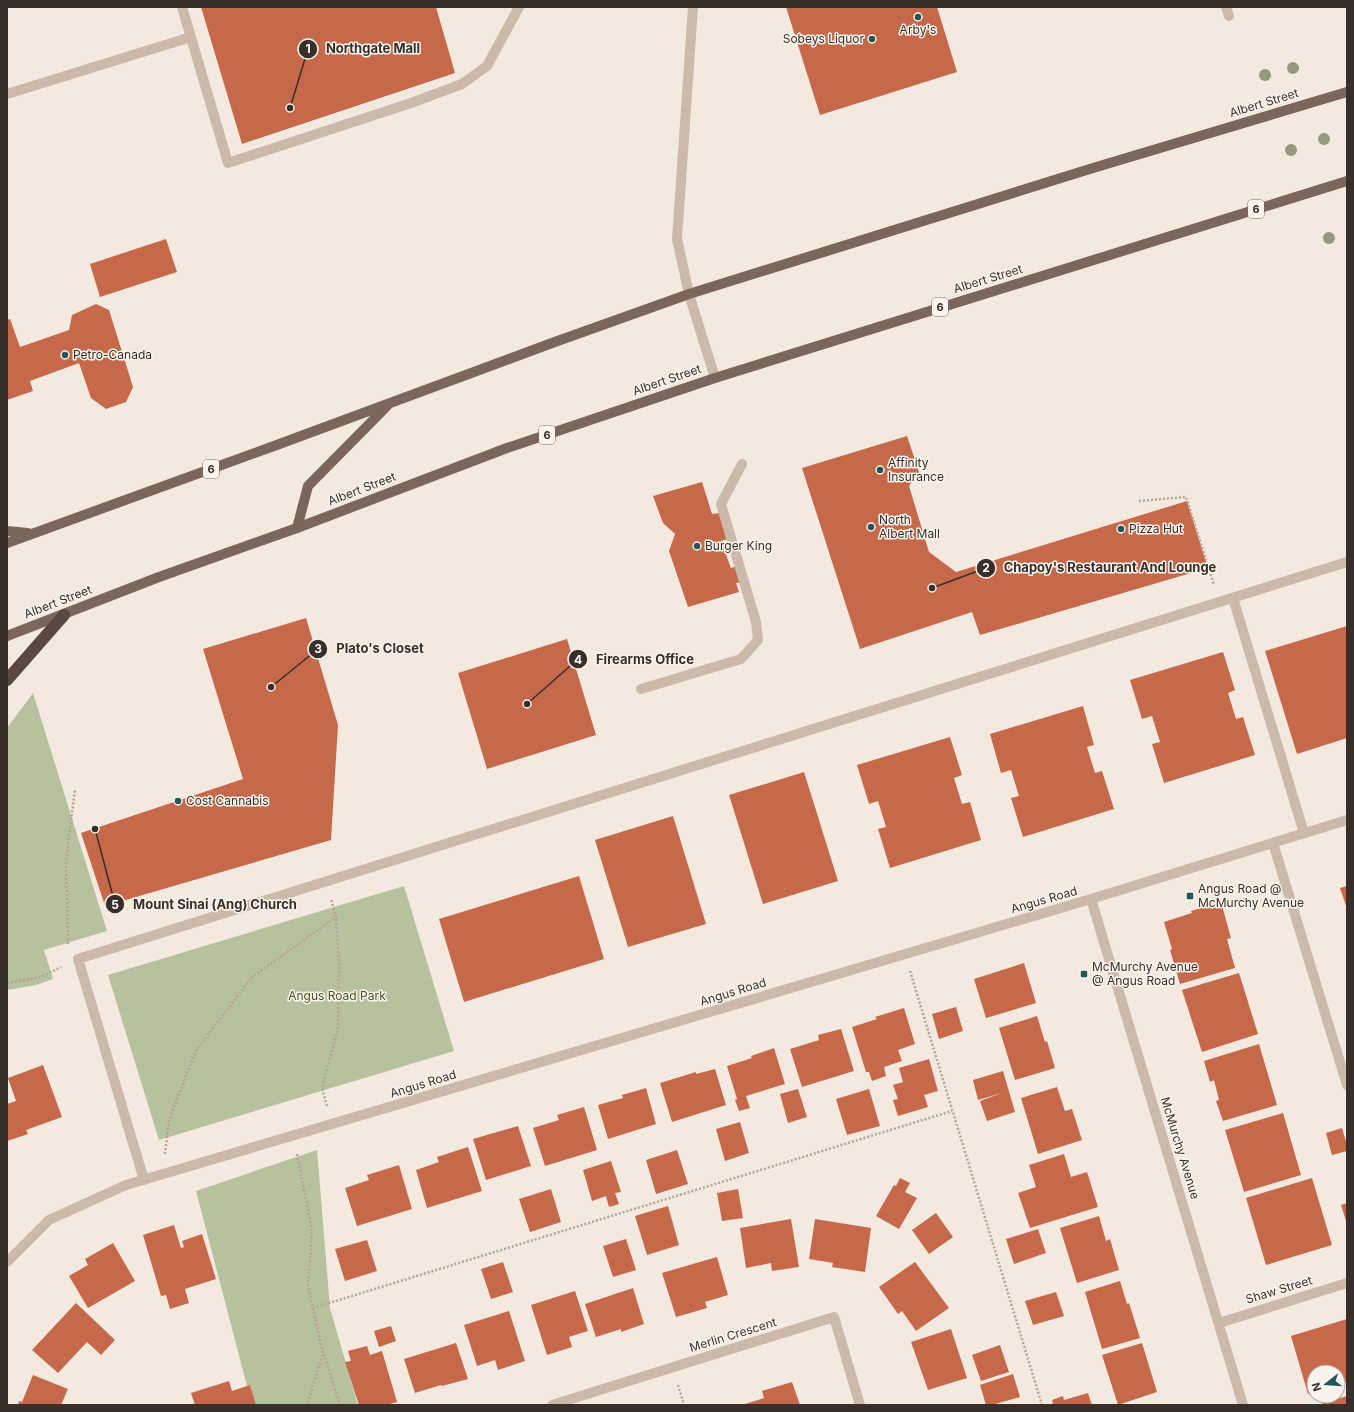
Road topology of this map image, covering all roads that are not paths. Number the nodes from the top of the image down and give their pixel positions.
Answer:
1 (182, 7) edge
2 (519, 7) edge
3 (693, 7) edge
4 (190, 36) junction
5 (1347, 92) edge
6 (7, 94) edge
7 (1347, 181) edge
8 (689, 294) junction
9 (715, 378) junction
10 (389, 403) junction
11 (742, 464) dead end
12 (297, 528) junction
13 (7, 531) edge
14 (32, 534) junction
15 (7, 543) edge
16 (1347, 562) edge
17 (1233, 598) junction
18 (64, 615) junction
19 (7, 636) edge
20 (7, 680) edge
21 (641, 689) dead end
22 (1347, 820) edge
23 (1304, 833) junction
24 (1273, 843) junction
25 (1091, 899) junction
26 (1343, 1060) edge
27 (1347, 1085) edge
28 (144, 1180) junction
29 (7, 1262) edge
30 (1347, 1283) edge
31 (1219, 1323) junction
32 (552, 1405) edge
33 (860, 1405) edge
34 (1243, 1405) edge

1 - 4 street
2 - 4 street
3 - 8 street
4 - 6 street
5 - 8 main road, Albert Street / 6
7 - 9 main road, Albert Street / 6
8 - 9 street
8 - 10 main road, Albert Street / 6
9 - 12 main road, Albert Street / 6
10 - 12 main road
10 - 14 main road, Albert Street / 6
11 - 21 street
12 - 18 main road, Albert Street / 6
13 - 14 main road
14 - 15 main road, Albert Street / 6
16 - 17 street
17 - 23 street
17 - 28 street
18 - 19 main road, Albert Street / 6
18 - 20 highway
22 - 23 street, Angus Road
23 - 24 street, Angus Road
24 - 25 street, Angus Road
24 - 26 street
25 - 28 street, Angus Road
25 - 31 street, McMurchy Avenue
26 - 27 street
28 - 29 street, Angus Road
30 - 31 street, Shaw Street
31 - 34 street, McMurchy Avenue
32 - 33 street, Merlin Crescent

